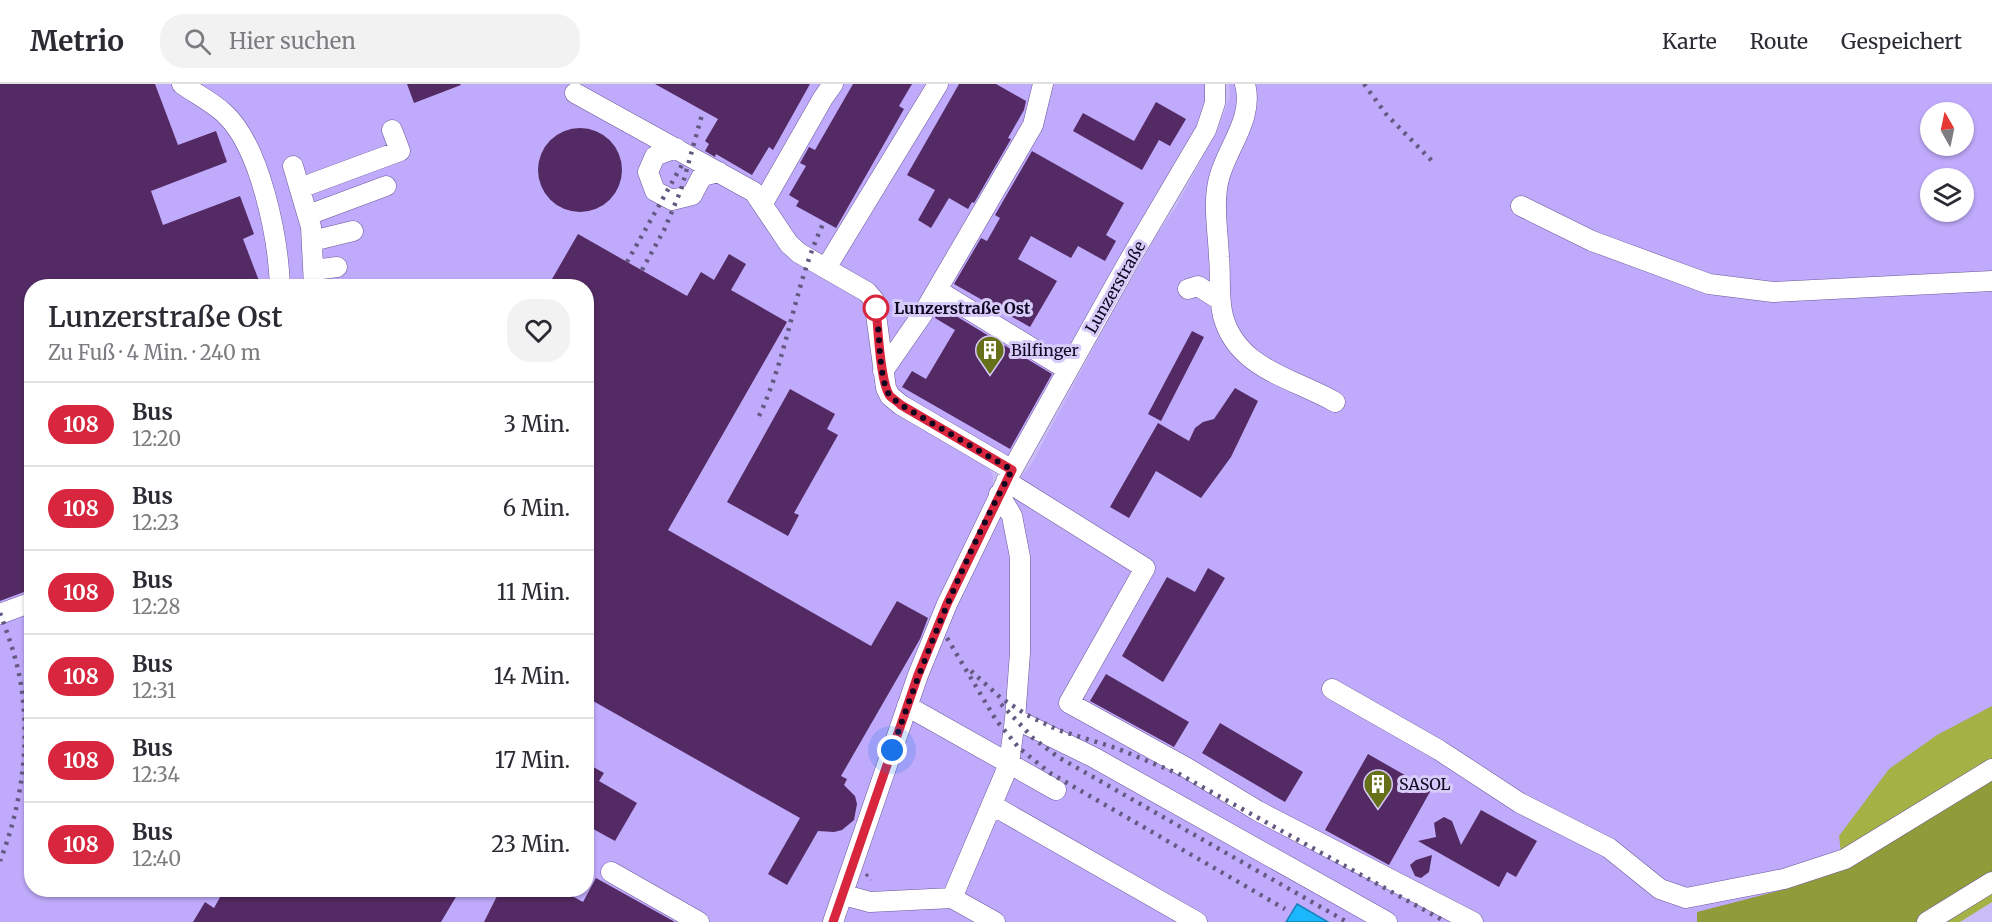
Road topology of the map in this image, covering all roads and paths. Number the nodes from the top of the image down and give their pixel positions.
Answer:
1 (182, 84) edge
2 (833, 84) edge
3 (938, 84) edge
4 (1043, 84) edge
5 (1215, 84) edge
6 (1245, 84) edge
7 (575, 93) dead end
8 (392, 130) dead end
9 (676, 148) junction
10 (293, 166) dead end
11 (719, 172) junction
12 (386, 186) dead end
13 (300, 188) junction
14 (759, 197) junction
15 (1521, 206) dead end
16 (308, 215) junction
17 (353, 231) dead end
18 (312, 241) junction
19 (337, 267) dead end
20 (826, 268) junction
21 (314, 278) edge
22 (279, 279) edge
23 (1992, 281) edge
24 (1188, 289) dead end
25 (937, 290) junction
26 (1220, 300) junction
27 (1068, 370) junction
28 (883, 371) junction
29 (1335, 402) dead end
30 (1006, 482) junction
31 (24, 605) edge
32 (0, 614) edge
33 (1332, 689) dead end
34 (907, 706) junction
35 (1015, 719) junction
36 (1009, 764) junction
37 (1992, 769) edge
38 (1056, 790) dead end
39 (992, 805) junction
40 (610, 872) dead end
41 (1992, 882) edge
42 (844, 895) junction
43 (952, 898) junction
44 (699, 922) edge
45 (833, 922) edge
46 (995, 922) edge
47 (1197, 922) edge
48 (1387, 922) edge
49 (1473, 922) edge
50 (1927, 922) edge

1 - 22 street
2 - 14 street
3 - 20 street
4 - 25 street
5 - 27 street, Lunzerstraße
6 - 26 street
7 - 9 street
8 - 13 street
9 - 11 street
9 - 11 street
10 - 13 street
11 - 14 street
12 - 16 street
13 - 16 street
14 - 20 street
15 - 23 street
16 - 18 street
17 - 18 street
18 - 21 street
19 - 21 street
20 - 28 street
24 - 26 street
25 - 27 street
25 - 28 street
26 - 29 street
27 - 30 street, Lunzerstraße
28 - 30 street
30 - 34 street, Lunzerstraße
30 - 35 street
30 - 49 street
31 - 32 street
33 - 37 street
34 - 36 street
34 - 42 street, Lunzerstraße
35 - 36 street
35 - 48 street
36 - 38 street
36 - 39 street
39 - 43 street
39 - 47 street
40 - 44 street
41 - 50 street
42 - 43 street
42 - 45 street, Lunzerstraße
43 - 46 street

